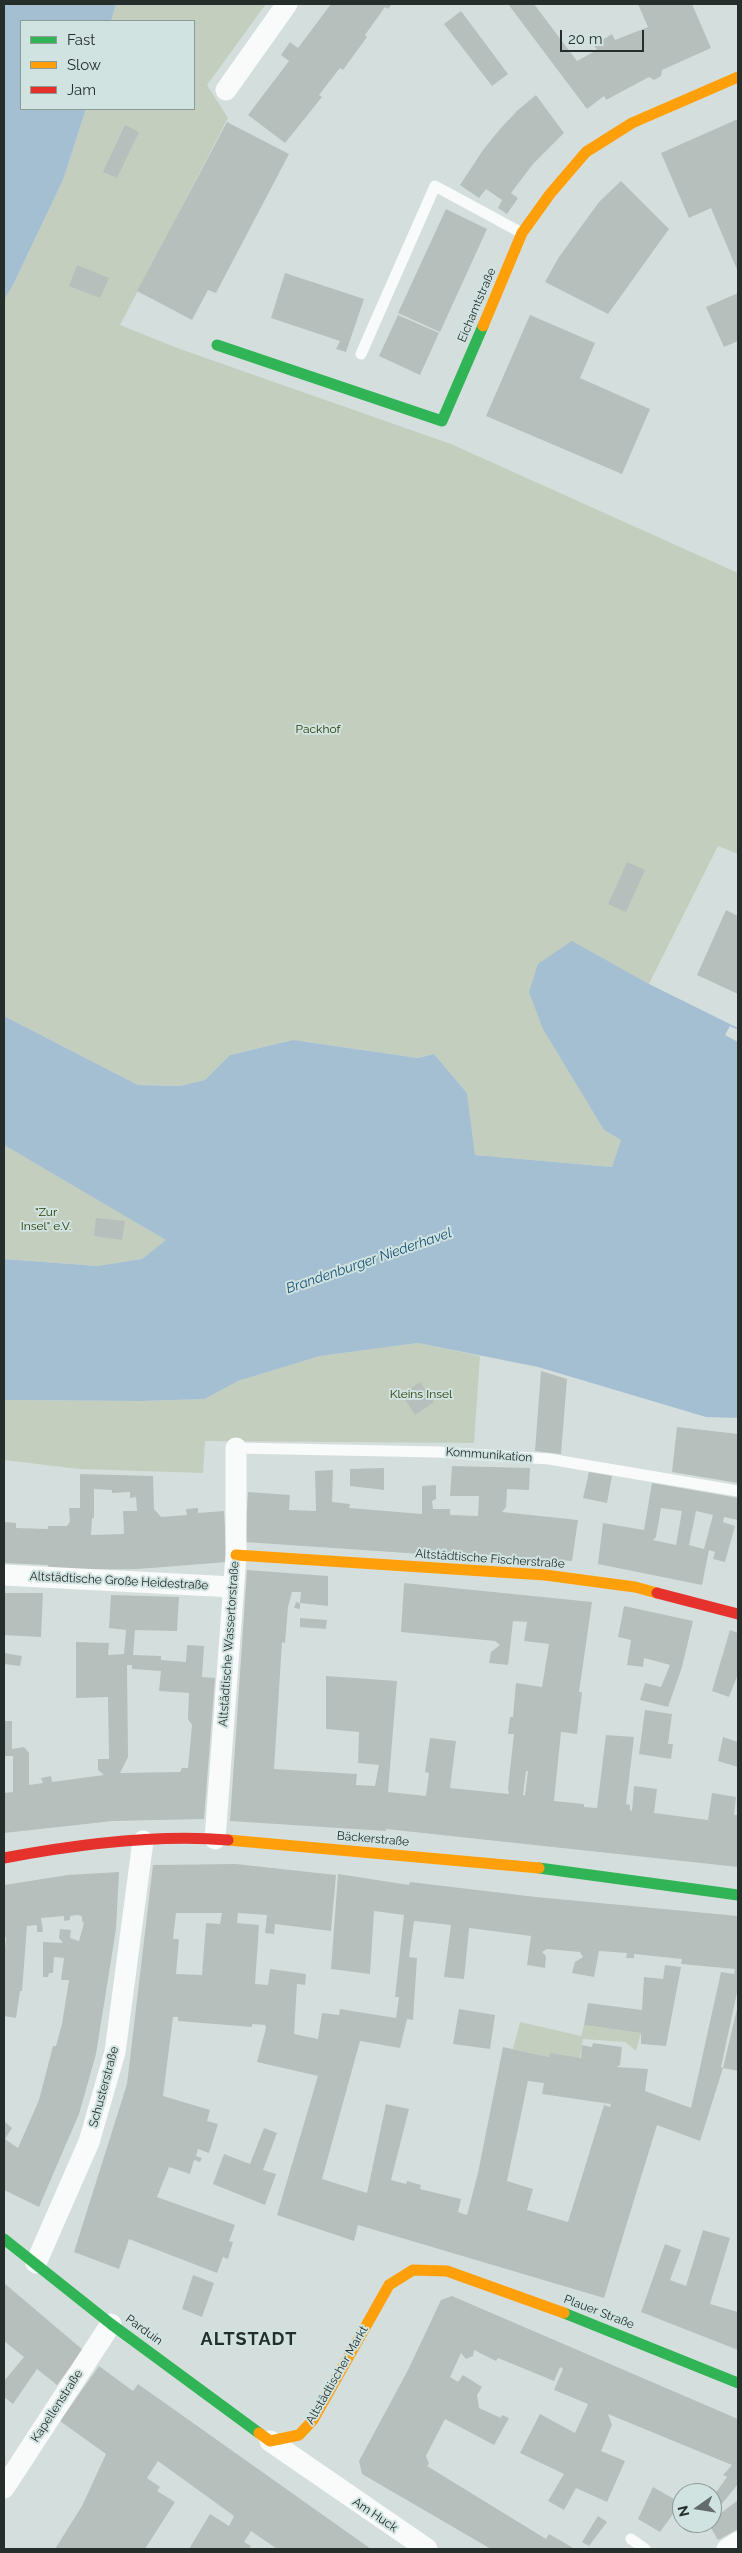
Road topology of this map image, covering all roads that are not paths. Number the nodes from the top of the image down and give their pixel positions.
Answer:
1 (287, 4) edge
2 (738, 77) edge
3 (226, 90) dead end
4 (522, 233) junction
5 (217, 345) dead end
6 (361, 354) dead end
7 (236, 1448) joint
8 (738, 1491) edge
9 (236, 1555) junction
10 (4, 1575) edge
11 (233, 1587) junction
12 (738, 1614) edge
13 (215, 1839) junction
14 (143, 1841) junction
15 (4, 1858) edge
16 (738, 1895) edge
17 (4, 2239) edge
18 (36, 2263) junction
19 (447, 2271) joint
20 (111, 2324) junction
21 (738, 2383) edge
22 (270, 2441) junction
23 (4, 2488) edge
24 (632, 2538) dead end
25 (738, 2542) edge
26 (427, 2549) edge
27 (645, 2549) edge
28 (727, 2549) edge

1 - 3 street
2 - 4 street, Eichamtstraße
4 - 5 street, Eichamtstraße
4 - 6 lane
7 - 8 lane, Kommunikation
7 - 9 street, Altstädtische Wassertorstraße
9 - 11 street, Altstädtische Wassertorstraße
9 - 12 street, Altstädtische Fischerstraße
10 - 11 street, Altstädtische Große Heidestraße
11 - 13 street, Altstädtische Wassertorstraße
13 - 14 street, Bäckerstraße
13 - 16 street, Bäckerstraße
14 - 15 street, Bäckerstraße
14 - 18 street, Schusterstraße
17 - 18 street, Parduin
18 - 20 street, Parduin
19 - 21 street, Plauer Straße
19 - 22 street, Altstädtischer Markt
20 - 22 street, Parduin
20 - 23 street, Kapellenstraße
22 - 26 street, Am Huck
24 - 27 lane
25 - 28 street

